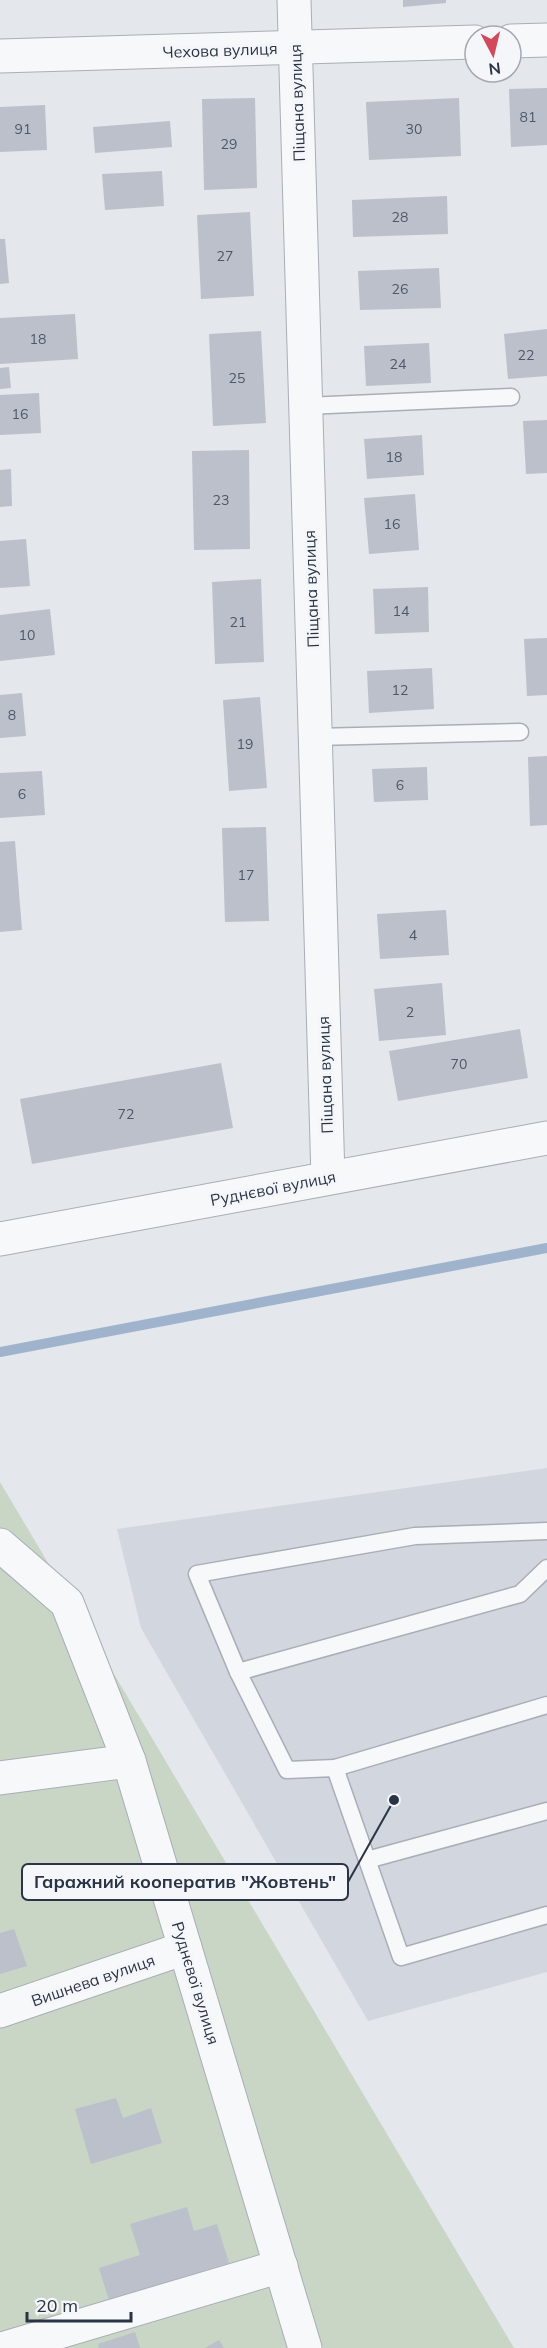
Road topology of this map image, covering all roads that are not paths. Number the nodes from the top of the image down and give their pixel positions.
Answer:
1 (294, 0) edge
2 (547, 40) edge
3 (523, 41) edge
4 (463, 42) edge
5 (295, 47) junction
6 (0, 56) edge
7 (511, 397) dead end
8 (306, 406) junction
9 (520, 732) dead end
10 (316, 736) junction
11 (547, 1138) edge
12 (328, 1178) junction
13 (0, 1239) edge
14 (547, 1531) edge
15 (0, 1545) edge
16 (547, 1568) edge
17 (238, 1672) junction
18 (547, 1705) edge
19 (129, 1761) junction
20 (335, 1768) junction
21 (0, 1778) edge
22 (547, 1811) edge
23 (367, 1860) junction
24 (547, 1915) edge
25 (185, 1948) junction
26 (0, 2011) edge
27 (281, 2266) junction
28 (4, 2348) edge
29 (305, 2348) edge

1 - 5 street, Піщана вулиця
2 - 3 street
4 - 5 street, Чехова вулиця
5 - 6 street, Чехова вулиця
5 - 8 street, Піщана вулиця
7 - 8 lane
8 - 10 street, Піщана вулиця
9 - 10 lane
10 - 12 street, Піщана вулиця
11 - 12 street, Руднєвої вулиця
12 - 13 street, Руднєвої вулиця
14 - 17 lane
15 - 19 street, Руднєвої вулиця
16 - 17 lane
17 - 20 lane
18 - 20 lane
19 - 21 street
19 - 25 street, Руднєвої вулиця
20 - 23 lane
22 - 23 lane
23 - 24 lane
25 - 26 street, Вишнева вулиця
25 - 27 street, Руднєвої вулиця
27 - 28 street
27 - 29 street, Руднєвої вулиця

